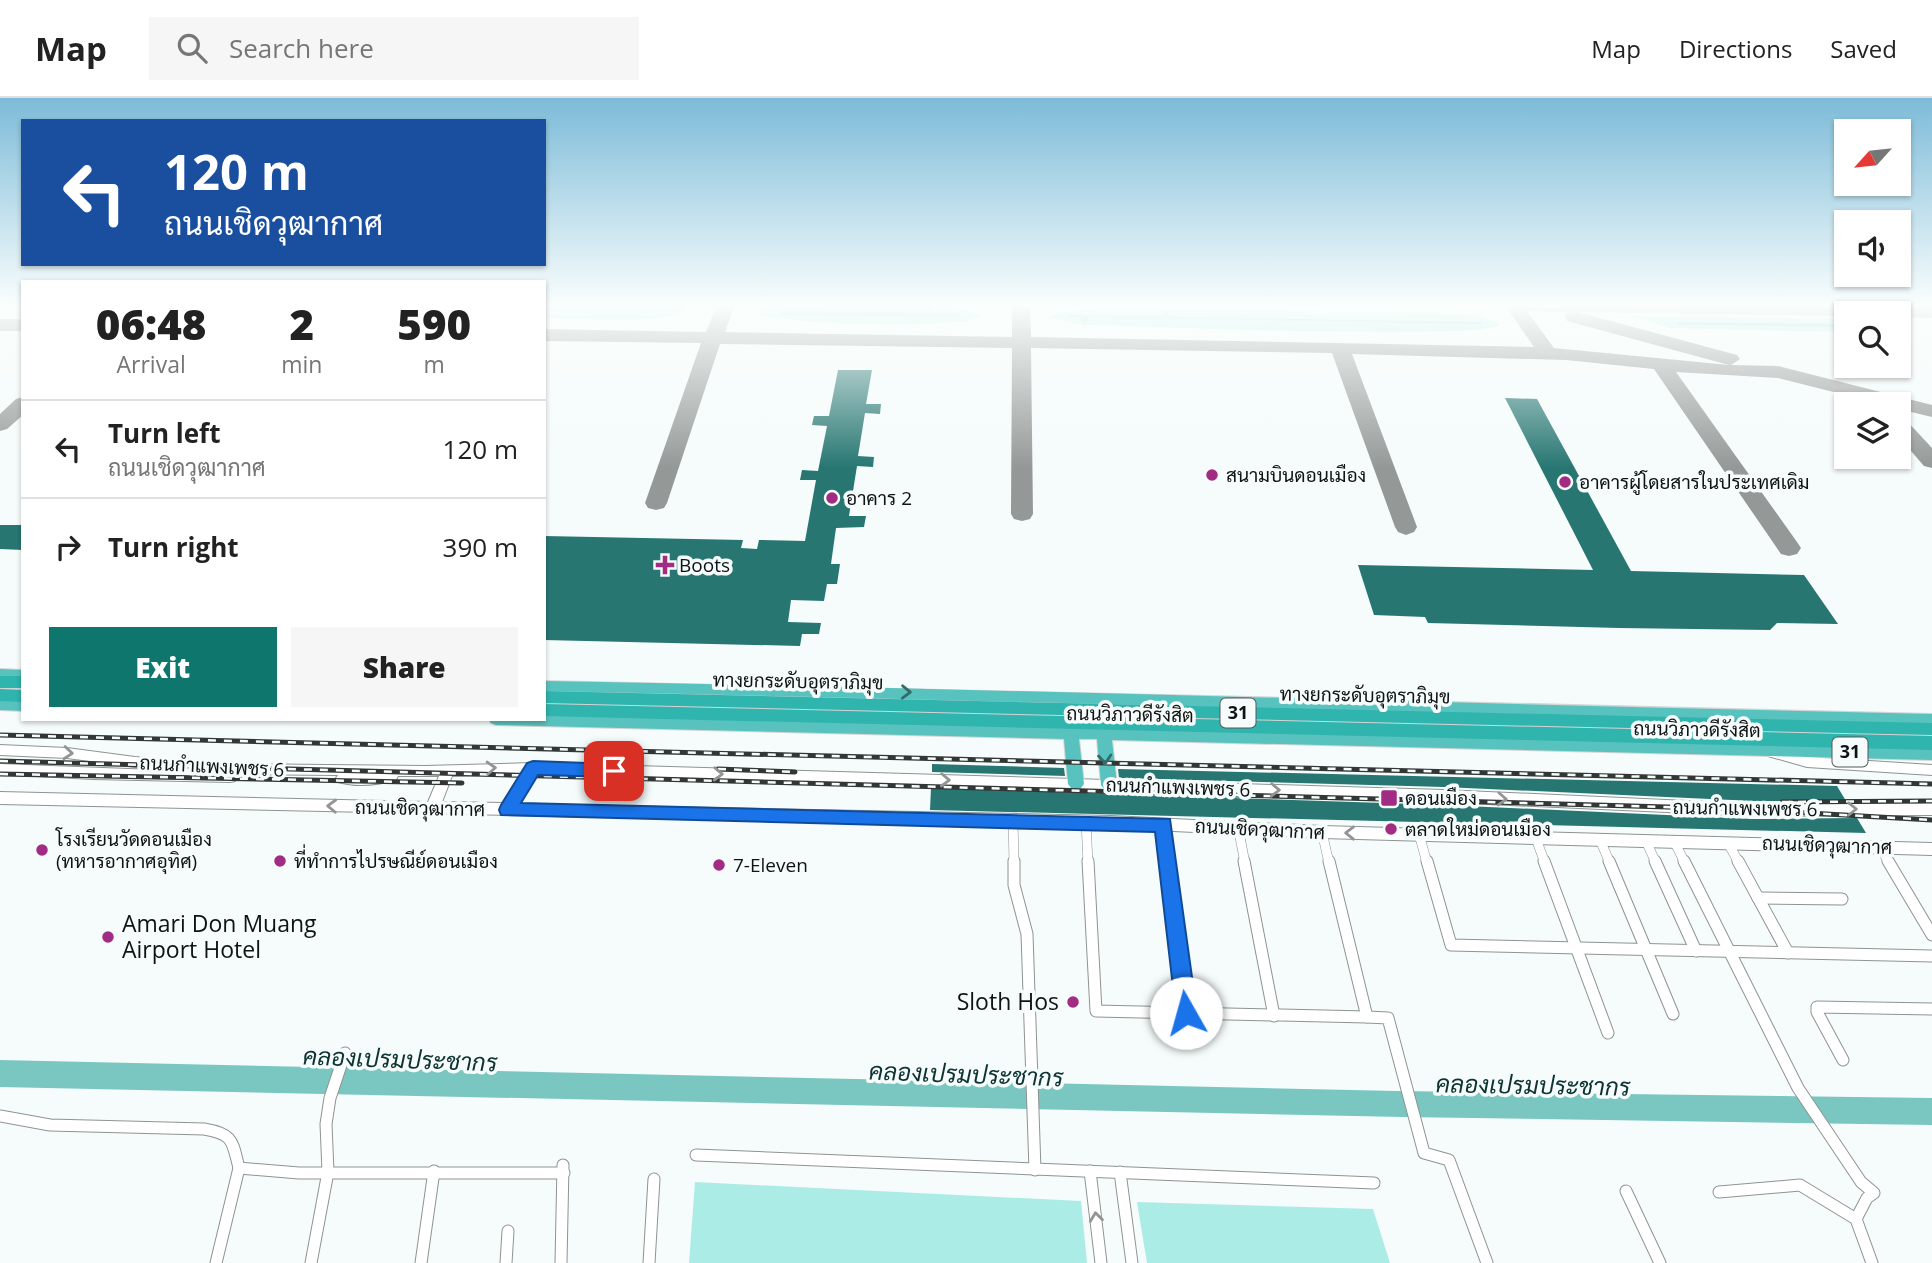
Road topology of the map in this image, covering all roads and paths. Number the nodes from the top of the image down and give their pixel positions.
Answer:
1 (0, 674) edge
2 (21, 675) edge
3 (0, 682) edge
4 (21, 682) edge
5 (546, 686) edge
6 (0, 695) edge
7 (21, 696) edge
8 (546, 696) edge
9 (0, 705) edge
10 (21, 706) edge
11 (546, 710) edge
12 (546, 720) edge
13 (1932, 720) edge
14 (1932, 729) edge
15 (1071, 732) junction
16 (1104, 733) junction
17 (1932, 743) edge
18 (0, 750) edge
19 (1768, 751) junction
20 (1932, 754) edge
21 (533, 768) junction
22 (0, 769) edge
23 (448, 770) junction
24 (1932, 770) edge
25 (425, 771) junction
26 (1076, 784) junction
27 (1109, 785) junction
28 (0, 798) edge
29 (433, 807) junction
30 (1932, 809) edge
31 (507, 810) junction
32 (1013, 820) junction
33 (1086, 822) junction
34 (1163, 825) junction
35 (1238, 827) junction
36 (1322, 832) junction
37 (1419, 834) junction
38 (1535, 836) junction
39 (1600, 840) junction
40 (1646, 841) junction
41 (1674, 841) junction
42 (1728, 843) junction
43 (1880, 847) junction
44 (1932, 849) edge
45 (1758, 898) junction
46 (1842, 899) dead end
47 (1932, 935) edge
48 (1577, 948) junction
49 (1645, 949) junction
50 (1696, 951) junction
51 (1728, 951) junction
52 (1788, 953) junction
53 (1932, 956) edge
54 (1932, 1009) edge
55 (1186, 1013) junction
56 (1673, 1014) dead end
57 (1275, 1016) junction
58 (1367, 1017) junction
59 (1608, 1033) dead end
60 (343, 1059) dead end
61 (1843, 1060) dead end
62 (0, 1116) edge
63 (696, 1155) dead end
64 (239, 1168) junction
65 (1035, 1170) junction
66 (434, 1171) junction
67 (1090, 1171) junction
68 (328, 1172) junction
69 (1120, 1172) junction
70 (654, 1179) dead end
71 (1374, 1183) dead end
72 (1626, 1191) dead end
73 (1719, 1192) dead end
74 (1856, 1219) junction
75 (508, 1231) dead end
76 (216, 1263) edge
77 (311, 1263) edge
78 (421, 1263) edge
79 (506, 1263) edge
80 (561, 1263) edge
81 (649, 1263) edge
82 (1101, 1263) edge
83 (1132, 1263) edge
84 (1487, 1263) edge
85 (1660, 1263) edge
86 (1872, 1263) edge

1 - 2 highway
3 - 4 highway
5 -> 13 highway, ถนนวิภาวดีรังสิต / 31
6 - 7 highway
8 - 14 highway, ทางยกระดับอุตราภิมุข / 31
9 - 10 highway
11 - 17 highway, ทางยกระดับอุตราภิมุข / 31
12 - 15 highway, ถนนวิภาวดีรังสิต / 31
15 - 16 highway, ถนนวิภาวดีรังสิต / 31
15 - 26 highway
16 - 19 highway, ถนนวิภาวดีรังสิต / 31
16 -> 27 highway
18 -> 25 main road, ถนนกำแพงเพชร 6
19 - 20 highway, ถนนวิภาวดีรังสิต / 31
19 - 24 main road
23 -> 21 main road, ถนนกำแพงเพชร 6
21 -> 26 main road, ถนนกำแพงเพชร 6
21 - 31 main road
22 - 25 main road, ถนนกำแพงเพชร 6
23 - 25 main road, ถนนกำแพงเพชร 6
23 - 29 main road
26 - 27 main road, ถนนกำแพงเพชร 6
27 -> 30 main road, ถนนกำแพงเพชร 6
29 -> 28 main road, ถนนเชิดวุฒากาศ
29 - 31 main road, ถนนเชิดวุฒากาศ
31 - 32 main road, ถนนเชิดวุฒากาศ
32 - 33 main road, ถนนเชิดวุฒากาศ
32 - 65 street
33 - 34 main road, ถนนเชิดวุฒากาศ
33 - 55 street
34 - 35 main road, ถนนเชิดวุฒากาศ
34 - 55 street
35 - 36 main road, ถนนเชิดวุฒากาศ
35 - 57 street
37 -> 36 main road, ถนนเชิดวุฒากาศ
36 - 58 street
37 - 38 main road, ถนนเชิดวุฒากาศ
37 - 48 street
38 - 39 main road, ถนนเชิดวุฒากาศ
38 - 48 street
39 - 40 main road, ถนนเชิดวุฒากาศ
39 - 49 street
40 - 41 main road, ถนนเชิดวุฒากาศ
40 - 50 street
41 - 42 main road, ถนนเชิดวุฒากาศ
41 - 51 street
42 - 43 main road, ถนนเชิดวุฒากาศ
42 - 45 street
43 - 44 main road, ถนนเชิดวุฒากาศ
43 - 47 street
45 - 46 street
45 - 52 street
48 - 49 street
48 - 59 street
49 - 50 street
49 - 56 street
50 - 51 street
51 - 52 street
51 - 74 street
52 - 53 street
54 - 61 street
55 - 57 street
57 - 58 street
58 - 84 street
60 - 68 street
62 - 64 street
63 - 65 street
64 - 68 street
64 - 76 street
65 - 67 street
66 - 68 street
66 - 78 street
66 - 80 street
67 - 69 street
82 -> 67 street
68 - 77 street
69 - 71 street
69 - 83 street
70 - 81 street
72 - 85 street
73 - 74 street
74 - 86 street
75 - 79 street

